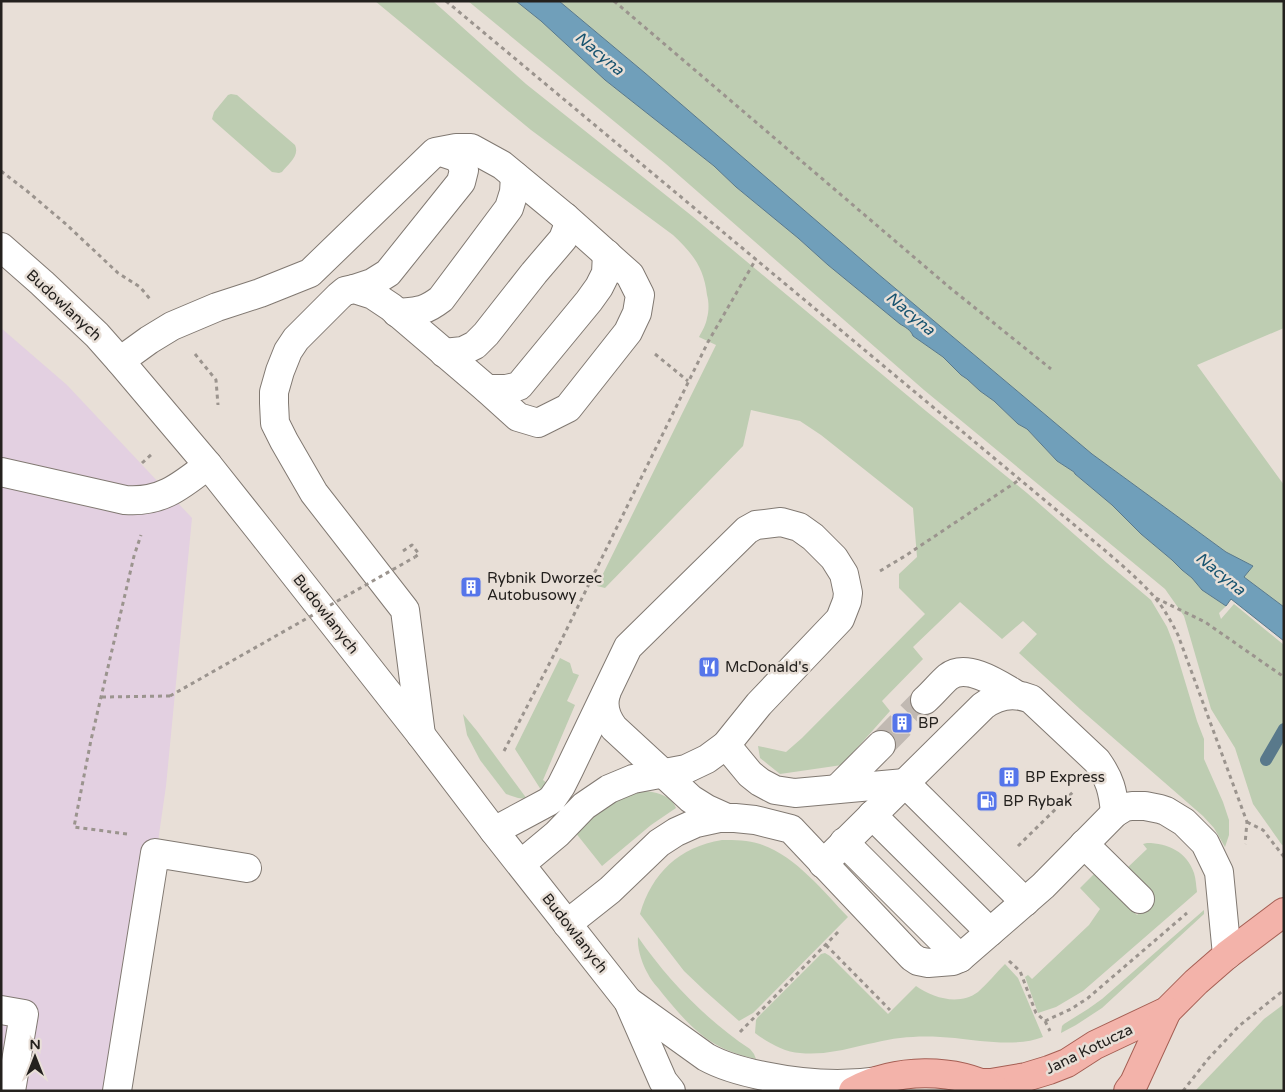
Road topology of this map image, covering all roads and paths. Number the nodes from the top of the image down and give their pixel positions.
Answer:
1 (446, 1) edge
2 (614, 1) edge
3 (441, 152) junction
4 (1, 170) edge
5 (515, 176) junction
6 (565, 217) junction
7 (1, 247) edge
8 (608, 254) junction
9 (756, 260) junction
10 (140, 287) dead end
11 (354, 289) junction
12 (397, 313) junction
13 (444, 353) junction
14 (120, 361) junction
15 (1051, 369) dead end
16 (487, 389) junction
17 (208, 465) junction
18 (1, 472) edge
19 (1019, 480) junction
20 (412, 545) dead end
21 (134, 556) dead end
22 (847, 590) junction
23 (1156, 598) junction
24 (1284, 677) edge
25 (606, 694) junction
26 (1017, 695) junction
27 (102, 697) junction
28 (926, 700) tunnel mouth
29 (421, 735) junction
30 (726, 745) junction
31 (881, 745) tunnel mouth
32 (504, 751) dead end
33 (664, 773) junction
34 (905, 782) junction
35 (837, 788) junction
36 (1076, 789) dead end
37 (1115, 813) junction
38 (872, 815) junction
39 (727, 818) junction
40 (1247, 822) junction
41 (494, 831) junction
42 (844, 842) junction
43 (1084, 844) junction
44 (1013, 851) dead end
45 (155, 853) junction
46 (1284, 857) edge
47 (520, 864) junction
48 (823, 864) junction
49 (247, 868) dead end
50 (1220, 883) junction
51 (1140, 899) dead end
52 (1025, 902) junction
53 (863, 906) junction
54 (1284, 912) edge
55 (567, 924) junction
56 (990, 932) junction
57 (826, 945) junction
58 (1227, 955) junction
59 (960, 958) junction
60 (1007, 959) dead end
61 (1284, 990) edge
62 (628, 1001) junction
63 (1, 1010) edge
64 (890, 1010) dead end
65 (1167, 1011) junction
66 (1045, 1021) junction
67 (740, 1032) dead end
68 (1052, 1034) dead end
69 (880, 1081) junction
70 (989, 1087) edge
71 (11, 1091) edge
72 (117, 1091) edge
73 (671, 1091) edge
74 (853, 1091) edge
75 (1128, 1091) edge
76 (1183, 1091) edge

1 - 9 path
2 - 15 path
3 - 5 street
3 - 11 street
3 - 14 street
4 - 10 path
5 - 6 street
5 - 12 street
6 - 8 street
6 - 13 street
7 - 14 street, Budowlanych
8 - 16 street
8 - 16 street
9 - 19 path
9 - 32 path
11 - 12 street
11 - 29 street
12 - 13 street
13 - 16 street
14 - 17 street, Budowlanych
17 - 18 street
17 - 29 street, Budowlanych
19 - 22 path
19 - 23 path
20 - 27 path, bridge
21 - 27 path
22 - 25 street
22 - 30 street
23 - 24 path
23 - 40 path
25 - 33 street
25 - 41 street
26 - 28 street
26 - 34 street
26 - 37 street
27 - 45 path
29 - 41 street, Budowlanych
30 - 33 street
30 - 35 street
31 - 35 street
33 - 39 street
33 - 47 street
34 - 35 street
34 - 38 street
34 - 52 street
36 - 44 path
37 - 43 street
37 - 50 street
38 - 42 street
38 - 56 street
39 - 48 street
39 - 55 street
40 - 46 path
40 - 50 path
41 - 47 street, Budowlanych
42 - 48 street
42 - 59 street
43 - 51 street
43 - 52 street
45 - 49 street
45 - 72 street
47 - 55 street, Budowlanych
48 - 53 street
50 - 58 street
50 - 66 path
52 - 56 street
53 - 57 path
53 - 59 street
54 - 58 main road, Jana Kotucza
55 - 62 street, Budowlanych
56 - 59 street
57 - 64 path
57 - 67 path
58 - 65 main road, Jana Kotucza
60 - 66 path
61 - 76 path
62 - 69 street, Budowlanych
62 - 73 street, Budowlanych
63 - 71 street
65 - 70 main road, Jana Kotucza
65 - 75 main road, Jana Kotucza
66 - 68 path
69 - 70 main road
69 - 74 main road

